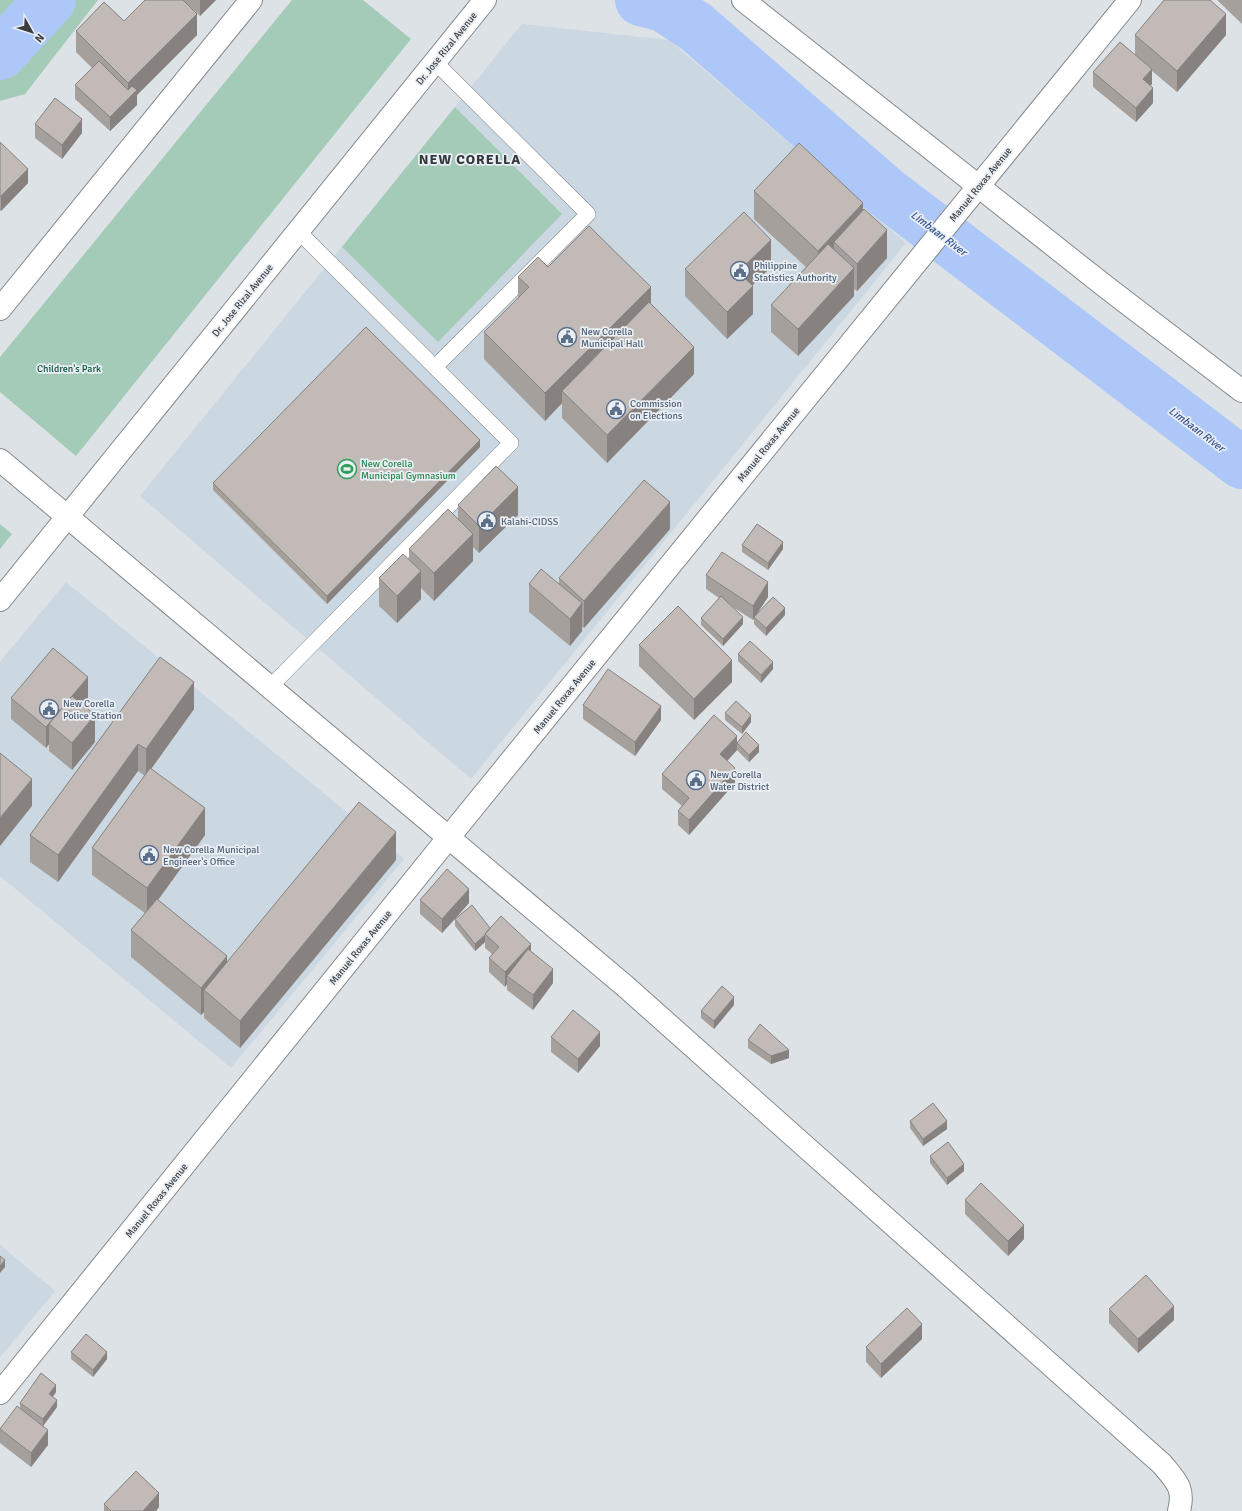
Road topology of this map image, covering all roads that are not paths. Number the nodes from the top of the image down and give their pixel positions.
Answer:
1 (251, 0) edge
2 (485, 0) edge
3 (743, 0) edge
4 (1130, 0) edge
5 (435, 62) junction
6 (978, 186) junction
7 (298, 231) junction
8 (0, 309) edge
9 (435, 367) junction
10 (1242, 391) edge
11 (0, 460) edge
12 (68, 516) junction
13 (0, 600) edge
14 (270, 687) junction
15 (448, 837) junction
16 (0, 1393) edge
17 (1179, 1511) edge

1 - 8 street
2 - 5 street, Dr. Jose Rizal Avenue
3 - 6 street
4 - 6 street, Manuel Roxas Avenue
5 - 7 street, Dr. Jose Rizal Avenue
5 - 9 lane
6 - 10 street
6 - 15 street, Manuel Roxas Avenue
7 - 9 lane
7 - 12 street, Dr. Jose Rizal Avenue
9 - 14 lane
11 - 12 street
12 - 13 street, Dr. Jose Rizal Avenue
12 - 14 street
14 - 15 street
15 - 16 street, Manuel Roxas Avenue
15 - 17 street

